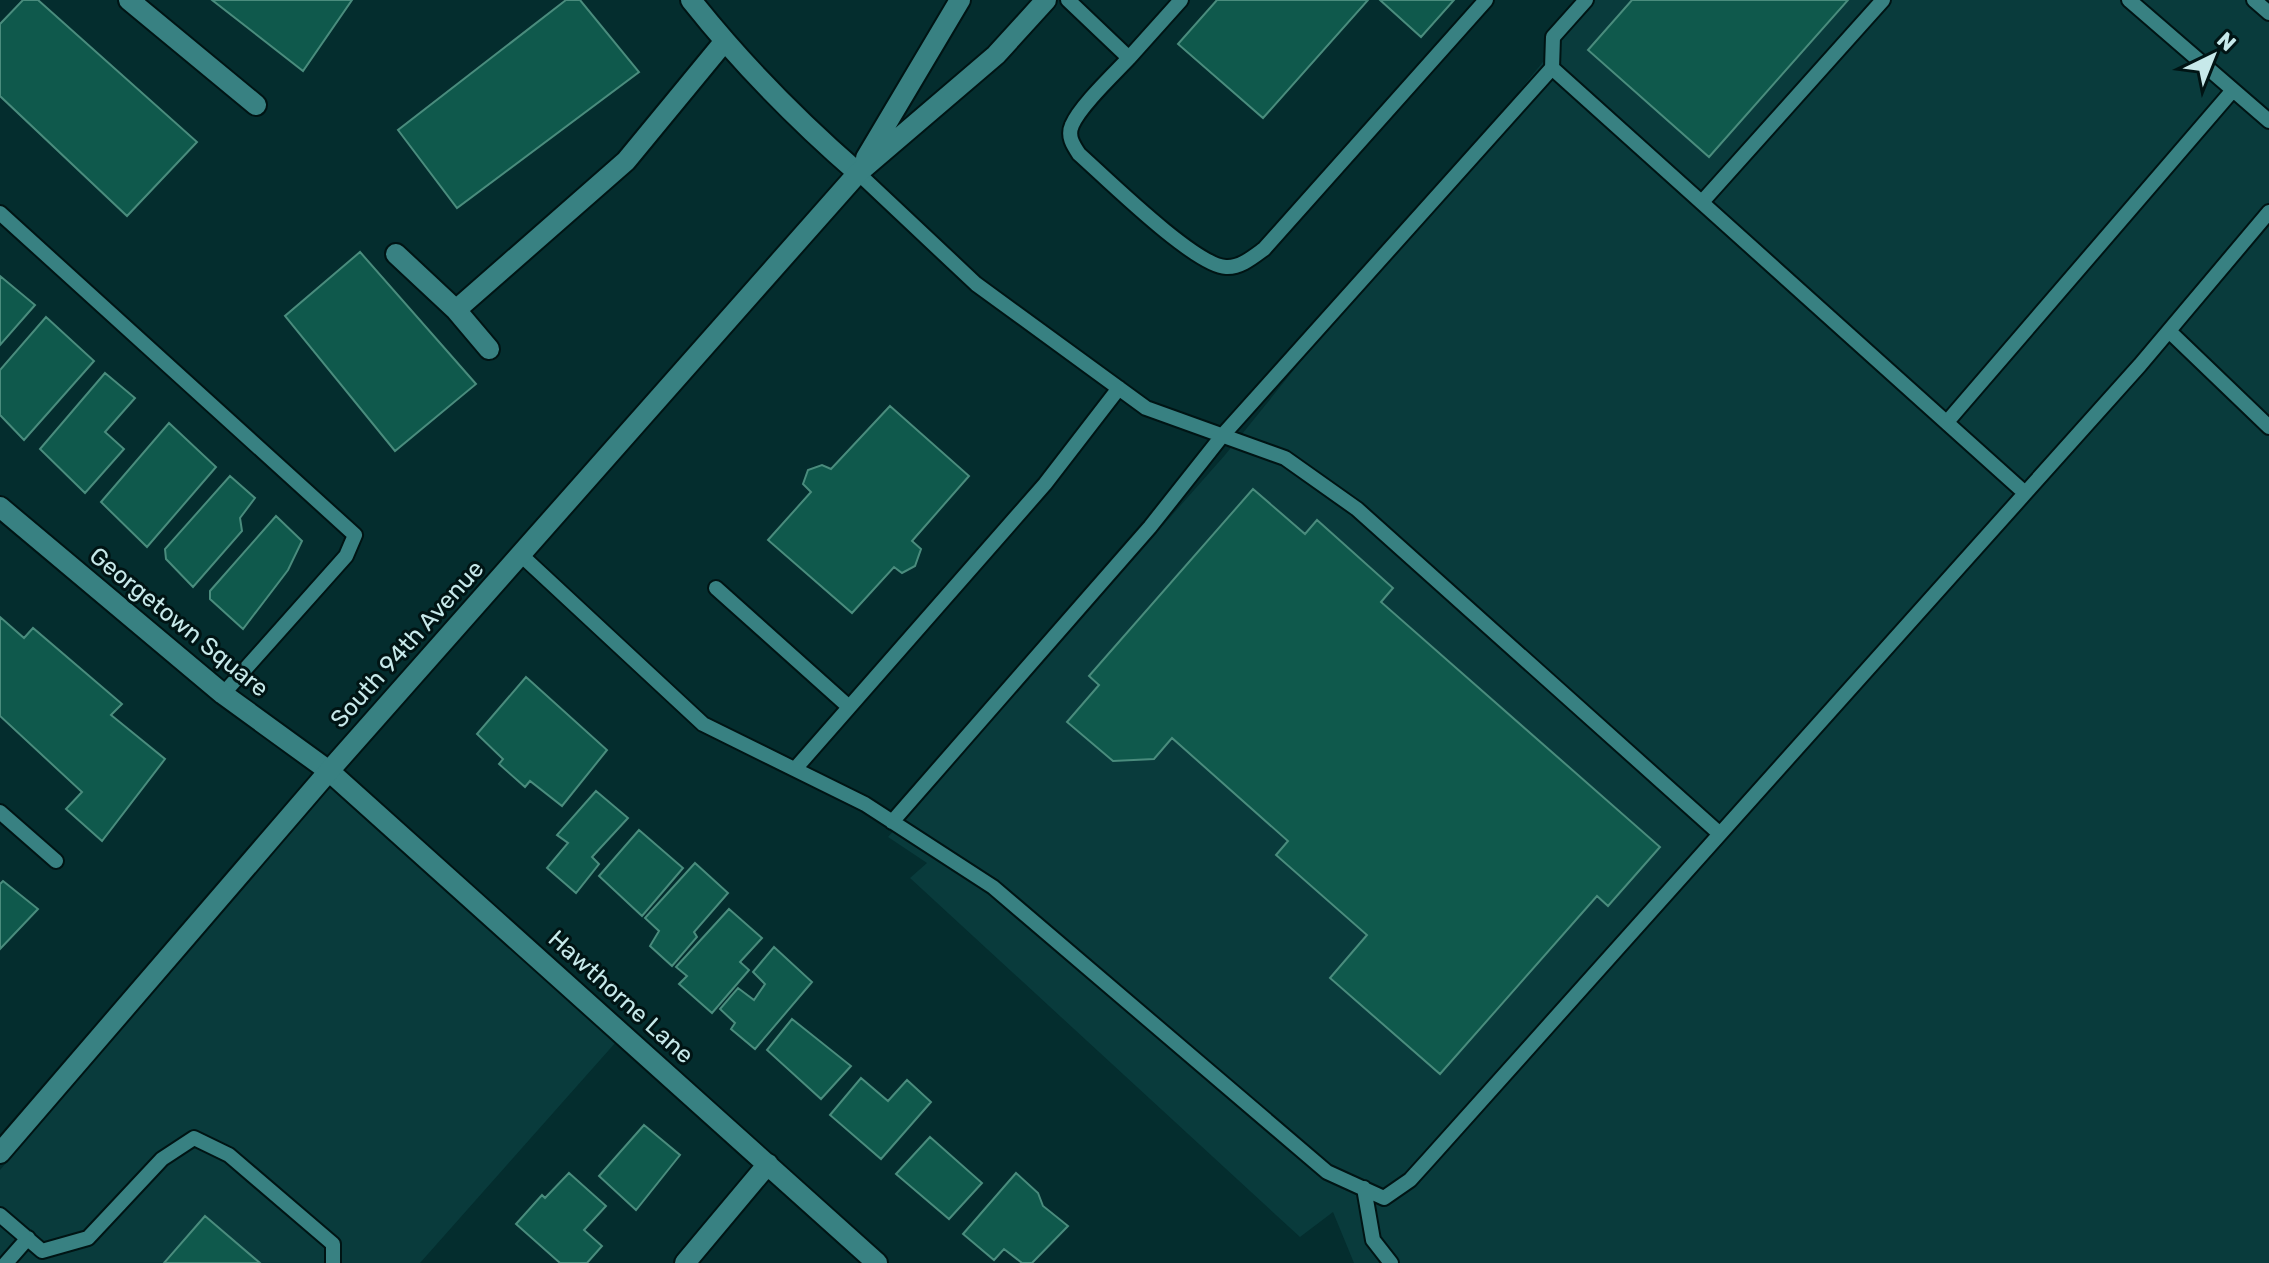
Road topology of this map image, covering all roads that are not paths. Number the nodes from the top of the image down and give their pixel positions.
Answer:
1 (129, 0) edge
2 (691, 0) edge
3 (960, 0) edge
4 (1046, 0) edge
5 (1068, 0) edge
6 (1181, 0) edge
7 (1486, 0) edge
8 (1586, 0) edge
9 (1883, 0) edge
10 (2129, 0) edge
11 (2254, 0) edge
12 (2269, 13) edge
13 (724, 42) junction
14 (1129, 58) junction
15 (1552, 68) junction
16 (2233, 90) junction
17 (256, 105) dead end
18 (2269, 121) edge
19 (858, 173) junction
20 (1702, 202) junction
21 (2269, 212) edge
22 (0, 213) edge
23 (396, 254) dead end
24 (456, 310) junction
25 (2169, 331) junction
26 (489, 349) dead end
27 (1119, 388) junction
28 (1947, 422) junction
29 (2269, 427) edge
30 (1222, 436) junction
31 (2025, 493) junction
32 (0, 507) edge
33 (521, 555) junction
34 (716, 588) dead end
35 (223, 694) junction
36 (849, 707) junction
37 (795, 769) junction
38 (329, 771) junction
39 (0, 812) edge
40 (892, 822) junction
41 (1720, 834) junction
42 (56, 861) dead end
43 (0, 1153) edge
44 (768, 1164) junction
45 (1364, 1188) junction
46 (0, 1215) edge
47 (28, 1238) junction
48 (6, 1263) edge
49 (333, 1263) edge
50 (685, 1263) edge
51 (877, 1263) edge
52 (1391, 1263) edge

1 - 17 street
2 - 13 street
3 - 19 street, South 94th Avenue
4 - 19 street, South 94th Avenue
5 - 14 lane
6 - 14 lane
7 - 14 lane
8 - 15 lane
9 - 20 lane
10 - 16 lane
11 - 12 lane
13 - 19 street
13 - 24 street
15 - 20 lane
15 - 30 lane
16 - 18 lane
16 - 28 lane
19 - 27 lane
19 - 33 street, South 94th Avenue
20 - 28 lane
21 - 25 lane
22 - 35 lane
23 - 24 street
24 - 26 street
25 - 29 lane
25 - 31 lane
27 - 30 lane
27 - 36 lane
28 - 31 lane
30 - 40 lane
30 - 41 lane
31 - 41 lane
32 - 35 street, Georgetown Square
33 - 37 lane
33 - 38 street, South 94th Avenue
34 - 36 lane
35 - 38 street, Georgetown Square
36 - 37 lane
37 - 40 lane
38 - 43 street, South 94th Avenue
38 - 44 street, Hawthorne Lane
39 - 42 lane
40 - 45 lane
41 - 45 lane
44 - 50 street
44 - 51 street, Hawthorne Lane
45 - 52 lane
46 - 47 lane
47 - 48 lane
47 - 49 lane

